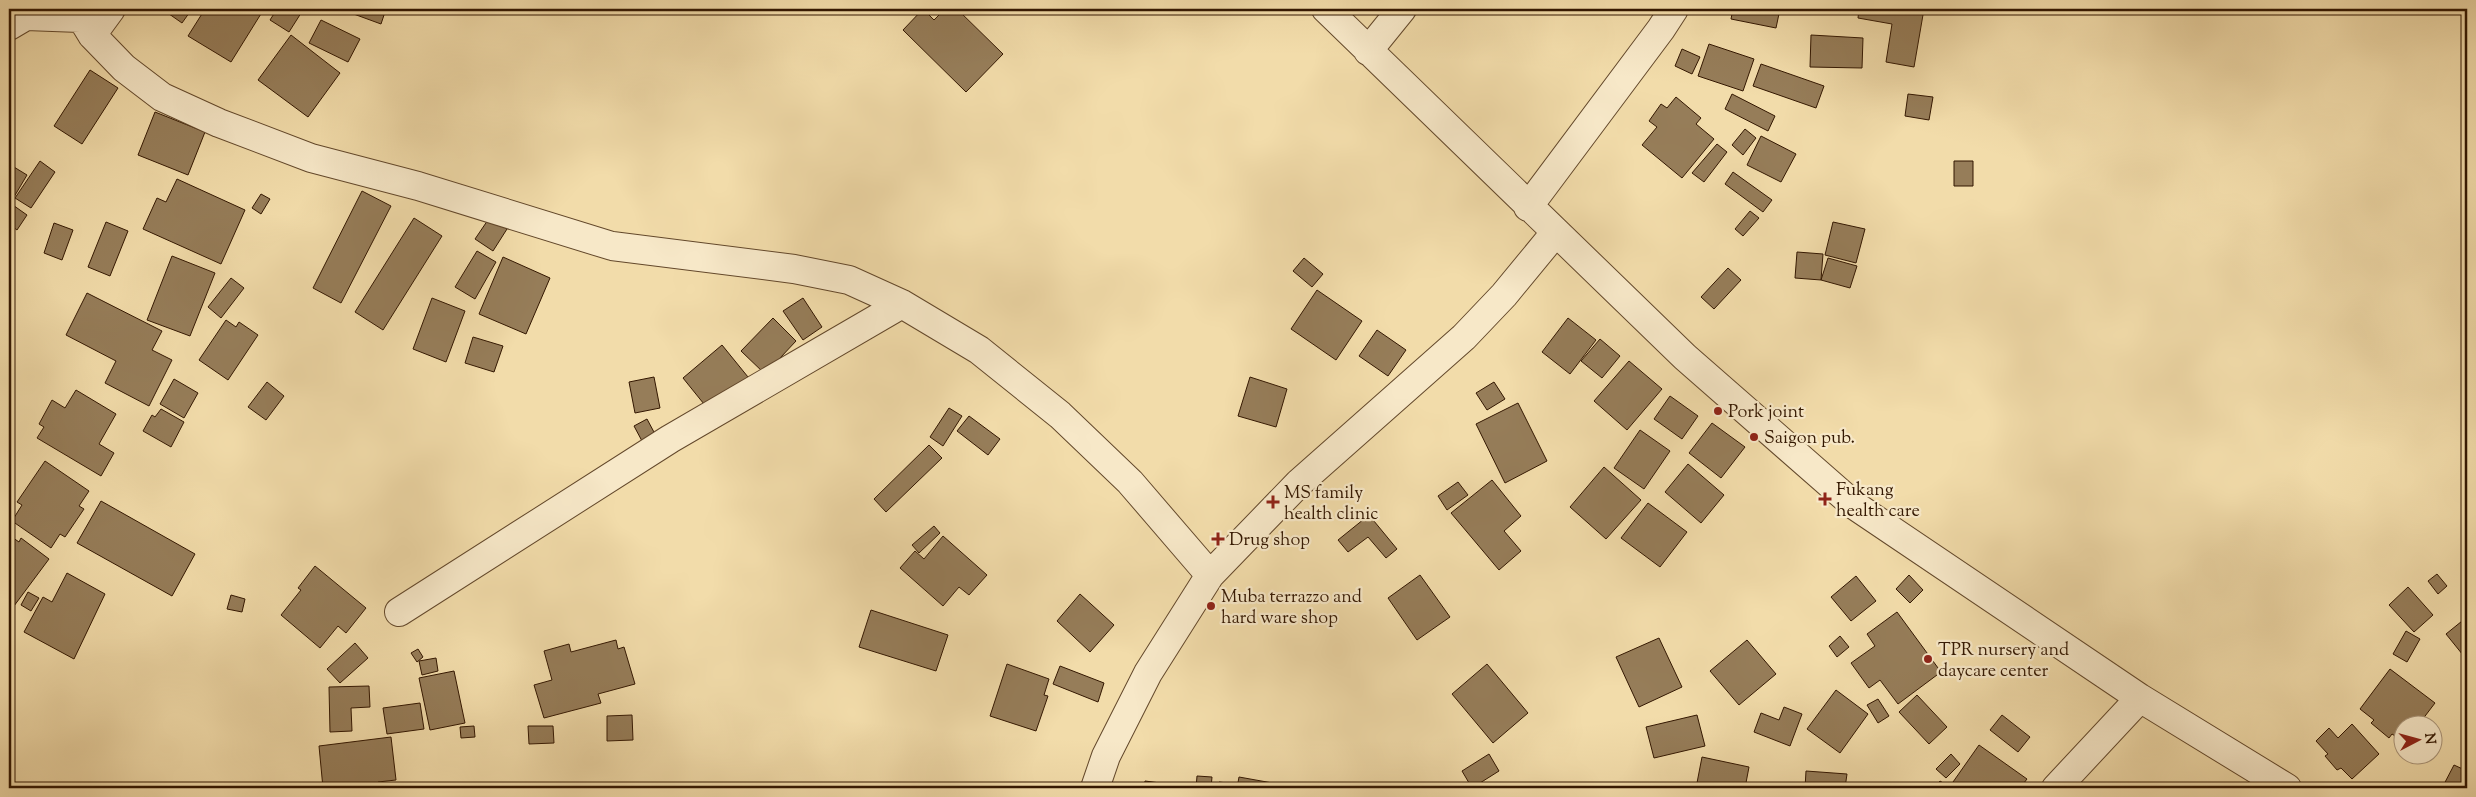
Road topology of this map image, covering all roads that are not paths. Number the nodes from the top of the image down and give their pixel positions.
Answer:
1 (111, 9) edge
2 (1326, 9) edge
3 (1402, 9) edge
4 (1674, 9) edge
5 (83, 21) edge
6 (9, 26) edge
7 (1368, 51) junction
8 (1528, 207) junction
9 (1555, 233) junction
10 (902, 304) junction
11 (1210, 575) junction
12 (399, 612) dead end
13 (2140, 698) junction
14 (1095, 788) edge
15 (2056, 788) edge
16 (2287, 788) edge

1 - 5 street
2 - 7 street
3 - 7 street
4 - 8 street
5 - 6 street
5 - 10 street
7 - 8 street
8 - 9 street
9 - 11 street
9 - 13 street
10 - 11 street
10 - 12 street
11 - 14 street
13 - 15 street
13 - 16 street

